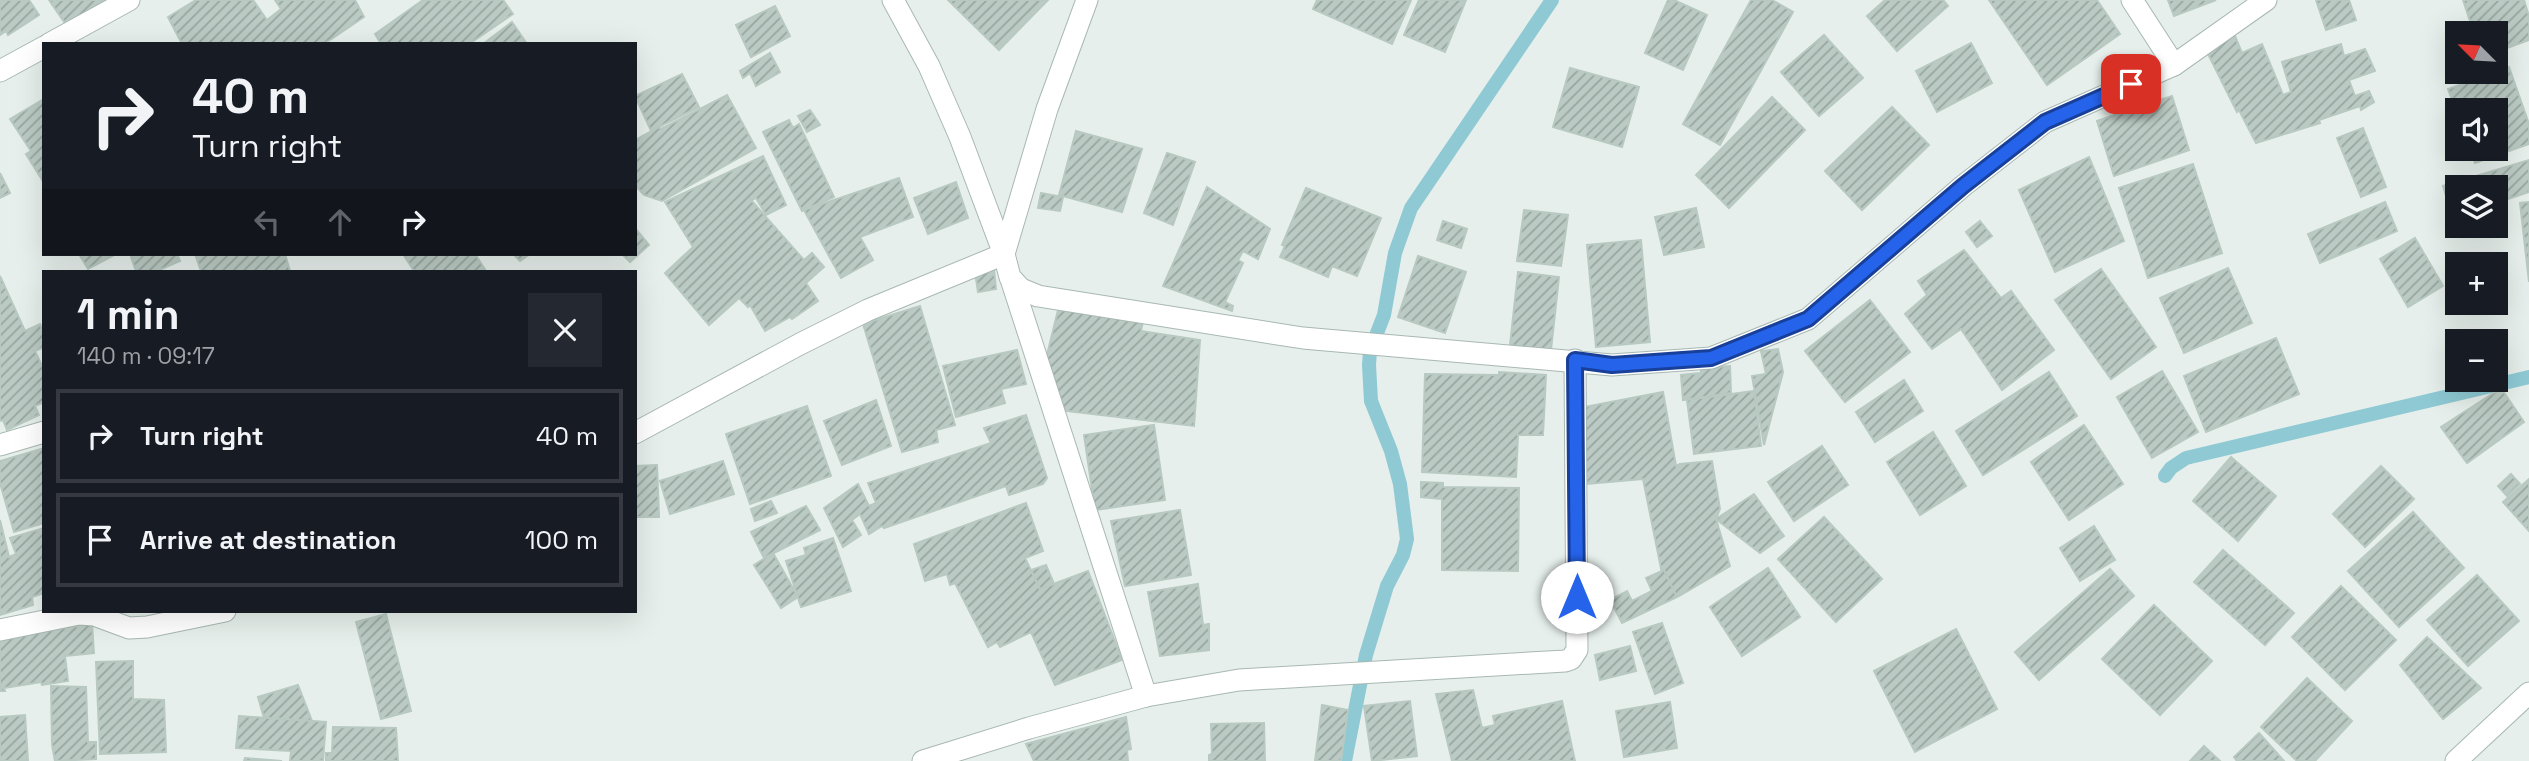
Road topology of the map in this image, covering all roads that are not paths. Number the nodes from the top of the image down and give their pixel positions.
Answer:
1 (129, 0) edge
2 (893, 0) edge
3 (1087, 0) edge
4 (2132, 0) edge
5 (2266, 0) edge
6 (53, 42) edge
7 (42, 48) edge
8 (2174, 65) junction
9 (0, 71) edge
10 (1004, 254) junction
11 (1010, 277) junction
12 (1575, 360) junction
13 (637, 432) edge
14 (42, 433) edge
15 (0, 445) edge
16 (215, 613) edge
17 (0, 631) edge
18 (2529, 693) edge
19 (1146, 696) junction
20 (923, 761) edge
21 (2456, 761) edge

1 - 6 street
2 - 10 street
3 - 10 street
4 - 8 street
5 - 8 street
7 - 9 street
8 - 12 street
10 - 11 street
10 - 13 street
11 - 12 street
11 - 19 street
12 - 19 street
14 - 15 street
16 - 17 street
18 - 21 street
19 - 20 street

